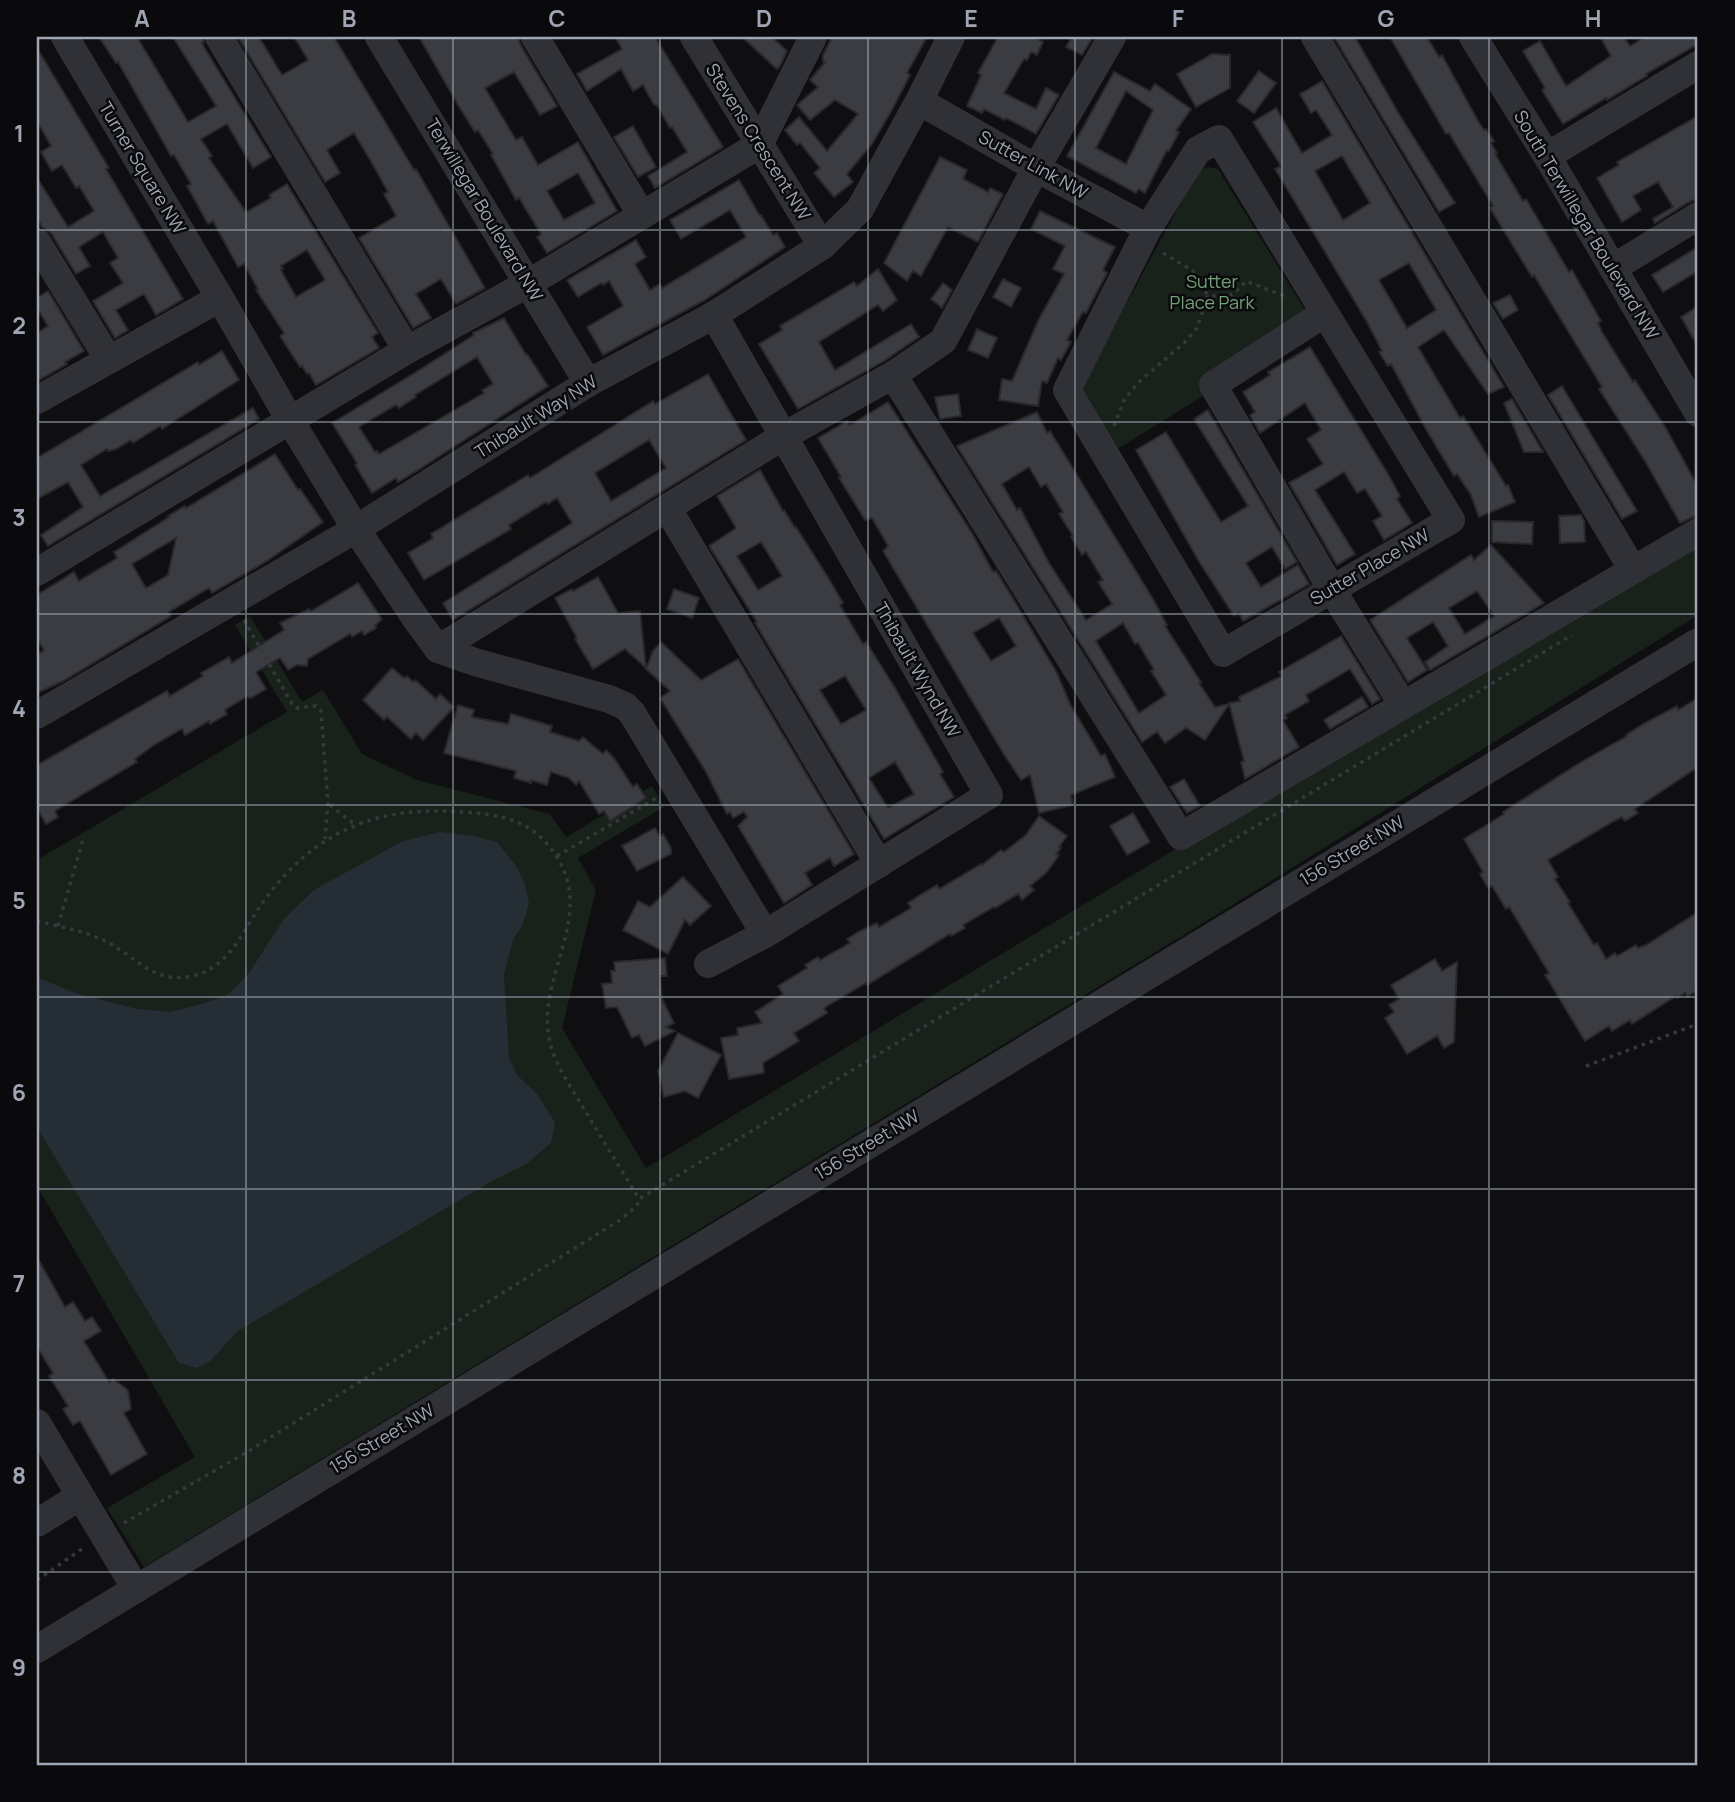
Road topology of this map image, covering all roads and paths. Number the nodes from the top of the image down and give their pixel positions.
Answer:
1 (65, 37) edge
2 (219, 37) edge
3 (379, 37) edge
4 (535, 37) edge
5 (694, 37) edge
6 (813, 37) edge
7 (951, 37) edge
8 (1112, 37) edge
9 (1315, 37) edge
10 (1483, 40) edge
11 (1698, 65) edge
12 (919, 101) junction
13 (759, 145) junction
14 (1547, 156) junction
15 (1036, 168) junction
16 (641, 214) junction
17 (1698, 216) edge
18 (1148, 228) junction
19 (822, 246) junction
20 (1163, 253) dead end
21 (41, 258) edge
22 (1613, 268) junction
23 (529, 283) junction
24 (1208, 295) junction
25 (1289, 297) dead end
26 (220, 298) junction
27 (1325, 313) junction
28 (714, 315) junction
29 (407, 350) junction
30 (109, 360) junction
31 (893, 375) junction
32 (1689, 377) edge
33 (588, 383) junction
34 (37, 400) edge
35 (1698, 414) edge
36 (291, 422) junction
37 (1112, 432) dead end
38 (782, 437) junction
39 (668, 509) junction
40 (356, 529) junction
41 (1698, 532) edge
42 (1633, 570) junction
43 (37, 572) edge
44 (1332, 590) junction
45 (232, 600) junction
46 (1581, 630) dead end
47 (1698, 642) edge
48 (438, 649) junction
49 (1403, 705) junction
50 (37, 715) edge
51 (677, 786) junction
52 (328, 803) junction
53 (355, 824) junction
54 (83, 836) dead end
55 (325, 841) junction
56 (556, 856) junction
57 (879, 864) junction
58 (37, 921) edge
59 (58, 926) junction
60 (765, 934) junction
61 (708, 964) dead end
62 (1698, 1024) edge
63 (1586, 1066) dead end
64 (639, 1199) junction
65 (37, 1423) edge
66 (79, 1497) junction
67 (37, 1523) edge
68 (103, 1535) junction
69 (37, 1580) edge
70 (136, 1589) junction
71 (37, 1649) edge

1 - 26 street, Turner Square NW
2 - 29 street
3 - 23 street, Terwillegar Boulevard NW
4 - 16 street
5 - 13 street, Stevens Crescent NW
6 - 13 street
7 - 12 street, Thibault Way NW
8 - 15 street
9 - 42 street
10 - 14 street, South Terwillegar Boulevard NW
11 - 14 street
12 - 15 street, Sutter Link NW
12 - 19 street, Thibault Way NW
13 - 16 street
13 - 19 street, Stevens Crescent NW
14 - 22 street, South Terwillegar Boulevard NW
15 - 18 street, Sutter Link NW
15 - 31 street
16 - 23 street
17 - 22 street
18 - 27 street, Sutter Place NW
18 - 44 street, Sutter Place NW
19 - 28 street, Thibault Way NW
20 - 24 path
21 - 30 street
22 - 32 street, South Terwillegar Boulevard NW
23 - 29 street
23 - 33 street, Terwillegar Boulevard NW
24 - 25 path
24 - 37 path
26 - 30 street
26 - 36 street, Turner Square NW
27 - 44 street
27 - 44 street, Sutter Place NW
28 - 33 street, Thibault Way NW
28 - 38 street, Thibault Wynd NW
29 - 36 street
30 - 34 street
31 - 38 street
31 - 49 street
32 - 35 street, South Terwillegar Boulevard NW
33 - 40 street, Thibault Way NW
36 - 40 street, Turner Square NW
36 - 43 street
38 - 39 street
38 - 57 street, Thibault Wynd NW
39 - 48 street
39 - 57 street
40 - 45 street, Thibault Way NW
40 - 48 street
41 - 42 street
42 - 49 street
44 - 49 street
45 - 50 street, Thibault Way NW
45 - 52 path
46 - 64 path
47 - 70 street, 156 Street NW
48 - 51 street
51 - 56 path
51 - 60 street
52 - 53 path
52 - 55 path
53 - 55 path
53 - 56 path
54 - 59 path
55 - 59 path
56 - 64 path
57 - 60 street, Thibault Wynd NW
58 - 59 path
60 - 61 street, Thibault Wynd NW
62 - 63 path
64 - 68 path
65 - 66 street
66 - 67 street
66 - 68 street
68 - 69 path
68 - 70 street
70 - 71 street, 156 Street NW

